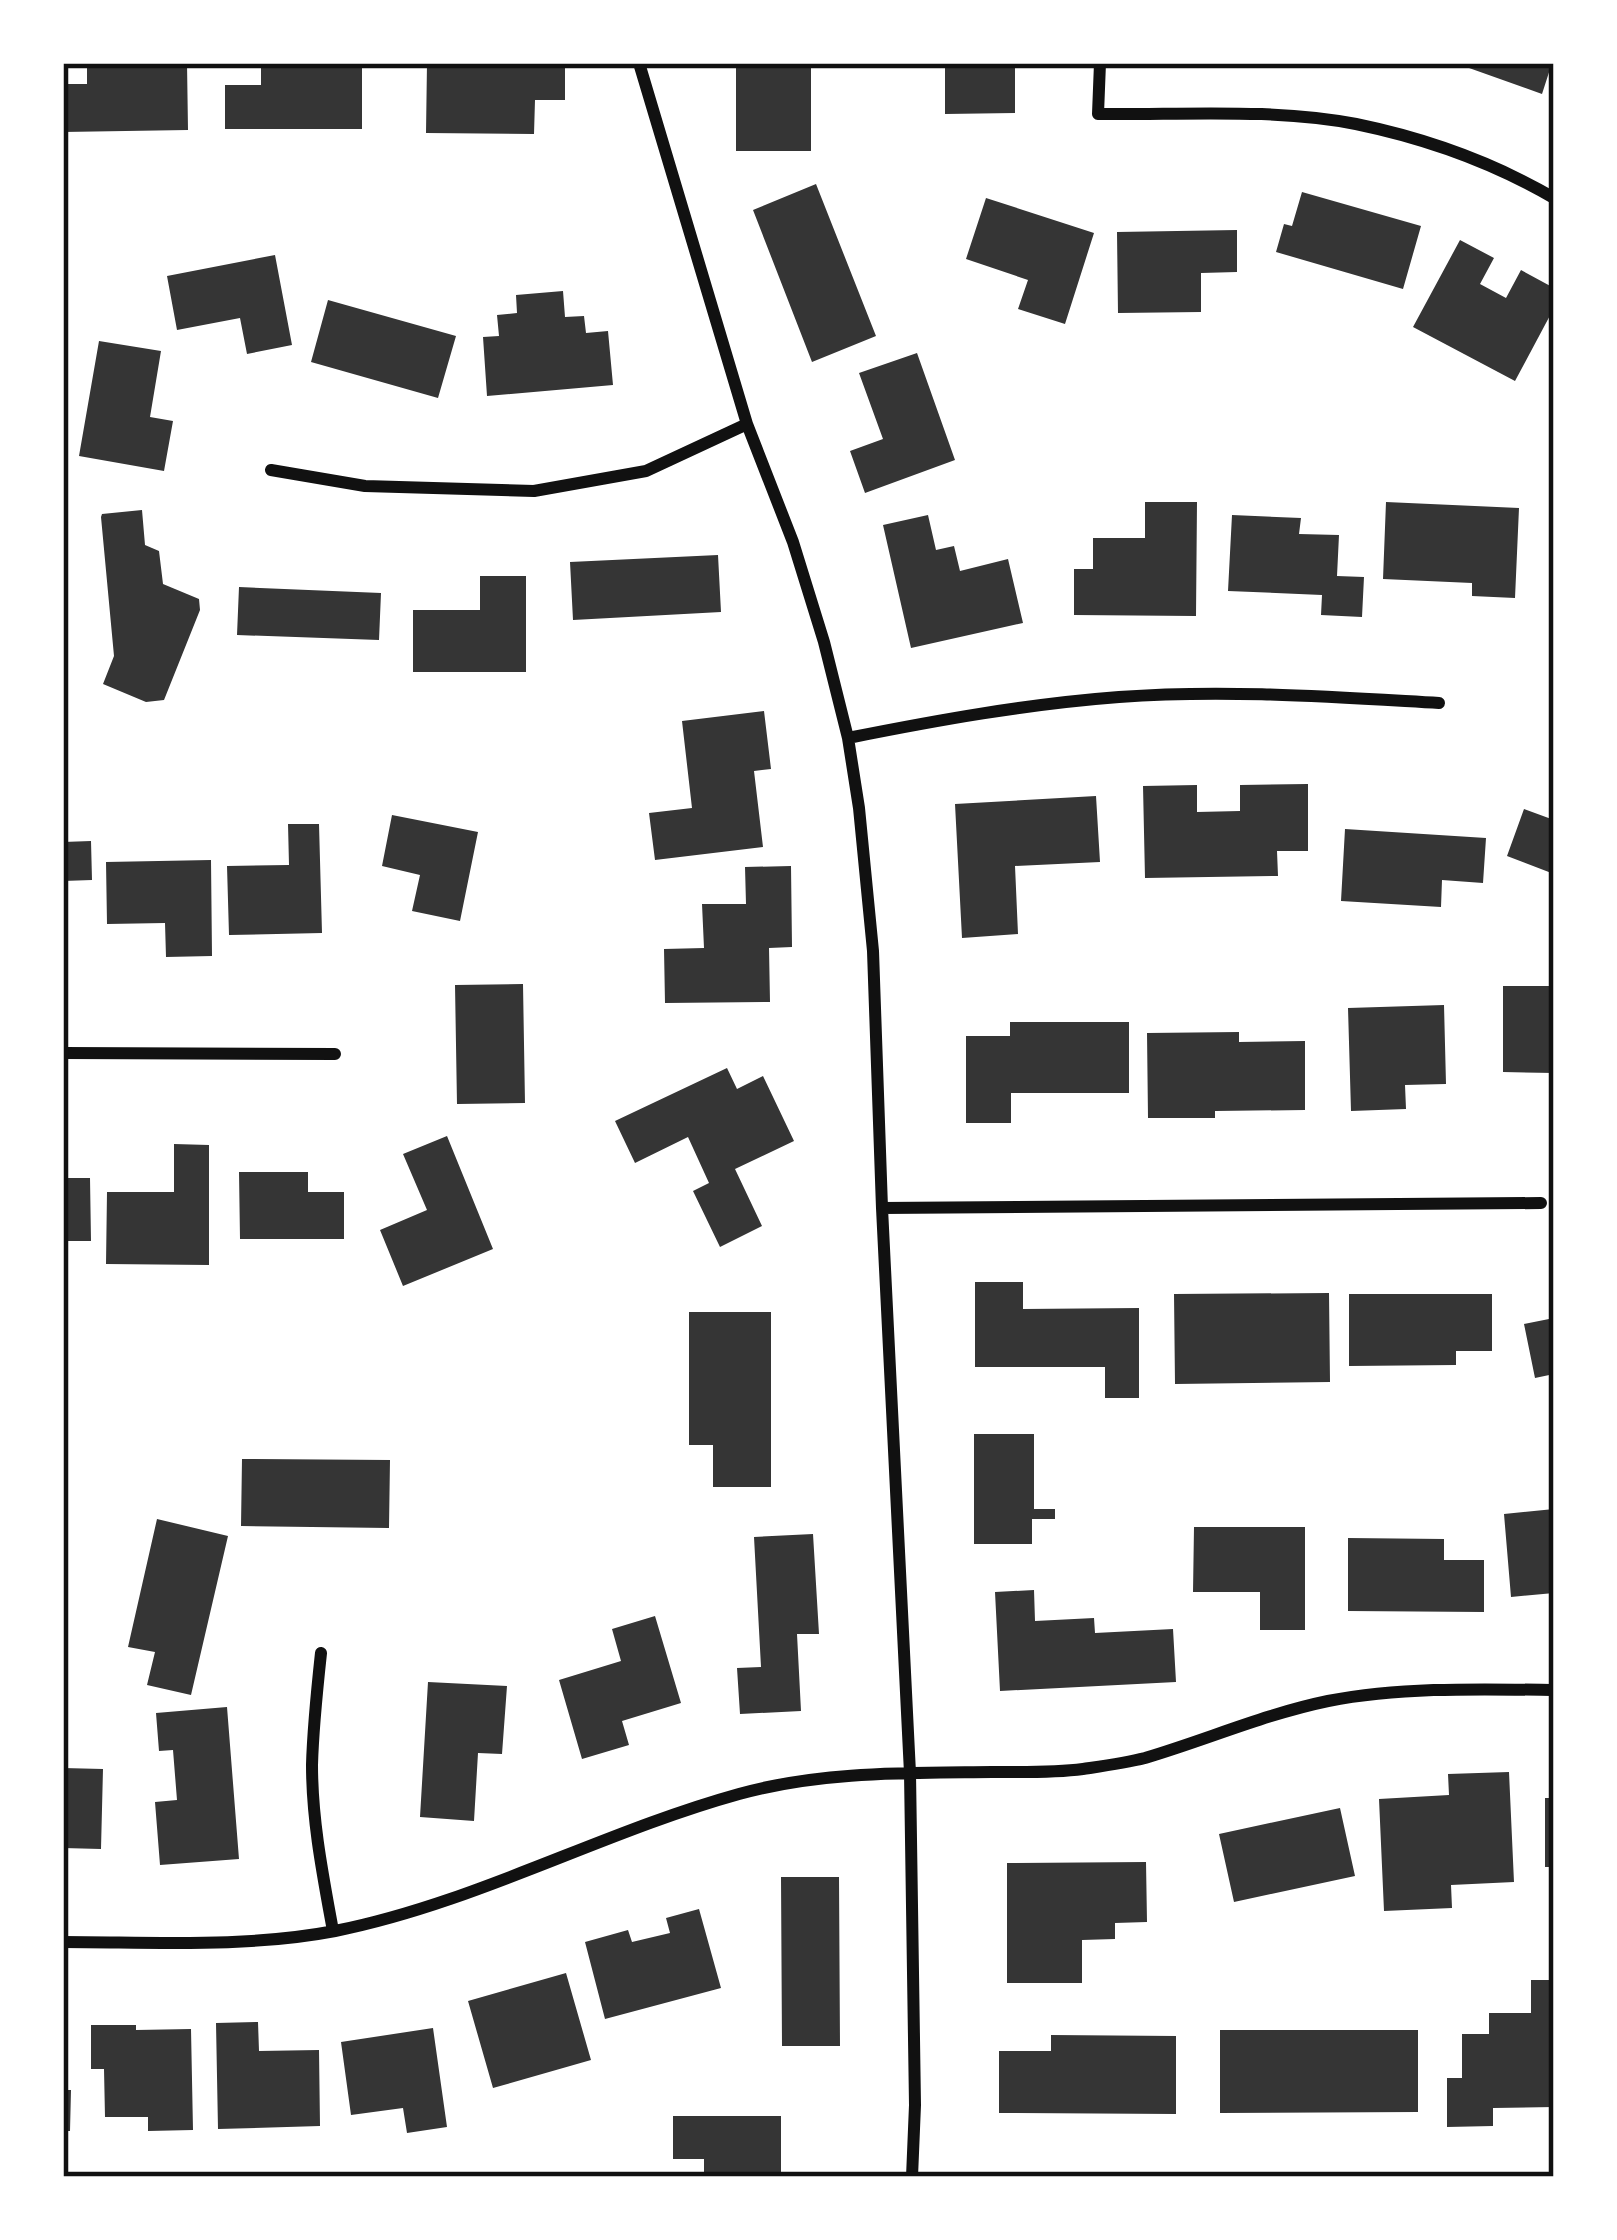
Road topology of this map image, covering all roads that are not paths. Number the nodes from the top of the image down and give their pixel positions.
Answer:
1 (639, 63) edge
2 (1100, 63) edge
3 (1554, 198) edge
4 (747, 424) junction
5 (271, 470) dead end
6 (1439, 703) dead end
7 (848, 738) junction
8 (63, 1053) edge
9 (335, 1054) dead end
10 (1541, 1203) dead end
11 (882, 1208) junction
12 (321, 1653) dead end
13 (1554, 1690) edge
14 (910, 1773) junction
15 (333, 1931) junction
16 (63, 1942) edge
17 (912, 2177) edge

1 - 4 street
2 - 3 street
4 - 5 street
4 - 7 street
6 - 7 street
7 - 11 street
8 - 9 street
10 - 11 street
11 - 14 street
12 - 15 street
13 - 14 street
14 - 15 street
14 - 17 street
15 - 16 street

